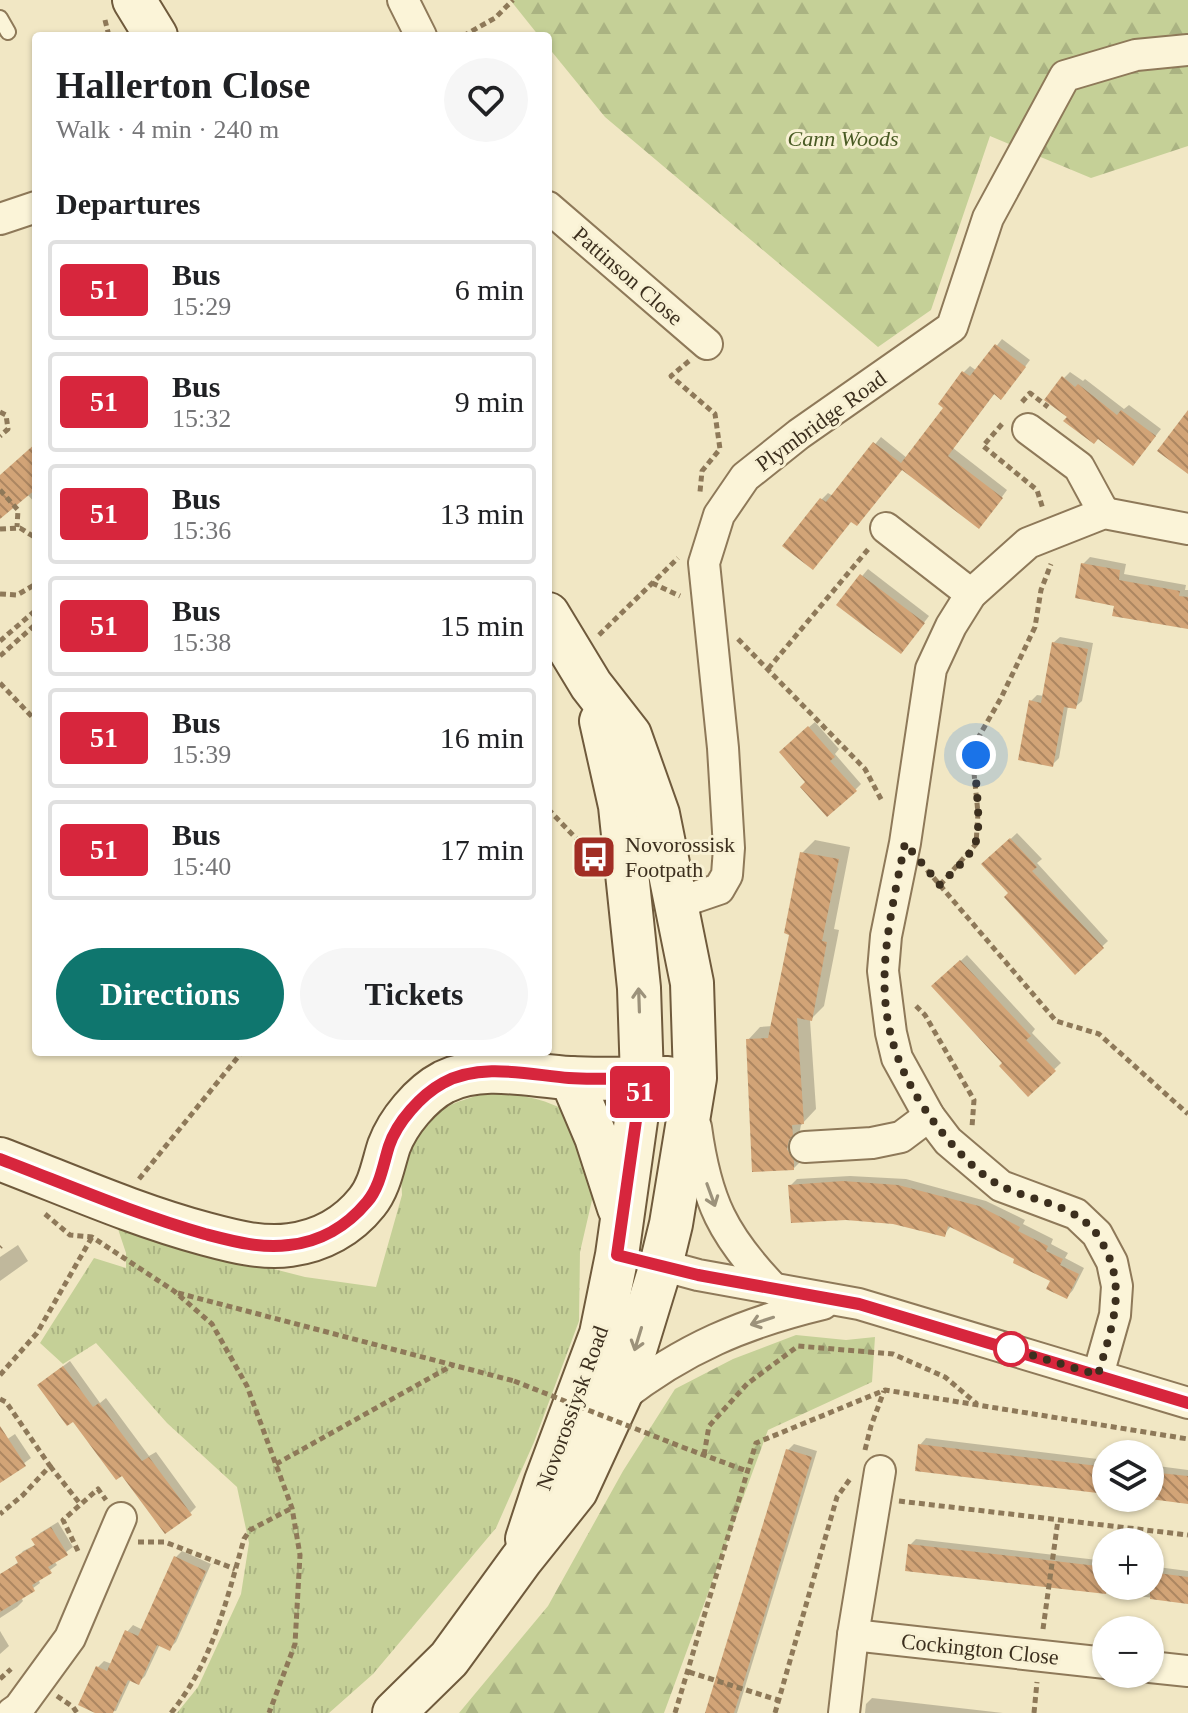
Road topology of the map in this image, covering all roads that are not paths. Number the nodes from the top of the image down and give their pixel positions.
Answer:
1 (134, 0) edge
2 (403, 0) edge
3 (0, 18) edge
4 (8, 32) dead end
5 (154, 32) edge
6 (419, 32) edge
7 (1188, 50) edge
8 (32, 208) edge
9 (552, 210) edge
10 (0, 219) edge
11 (707, 344) dead end
12 (1028, 429) dead end
13 (1104, 513) junction
14 (886, 528) road end
15 (1188, 529) edge
16 (971, 594) junction
17 (552, 621) edge
18 (591, 685) junction
19 (678, 903) junction
20 (571, 1078) junction
21 (642, 1078) junction
22 (693, 1084) junction
23 (929, 1116) junction
24 (805, 1147) dead end
25 (0, 1159) edge
26 (620, 1236) junction
27 (661, 1265) junction
28 (775, 1290) junction
29 (837, 1300) junction
30 (1098, 1375) junction
31 (618, 1400) junction
32 (1188, 1403) edge
33 (873, 1477) road end
34 (128, 1530) road end
35 (521, 1560) junction
36 (853, 1635) junction
37 (1092, 1661) edge
38 (1164, 1668) edge
39 (1188, 1671) edge
40 (12, 1713) edge
41 (394, 1713) edge
42 (844, 1713) edge

1 - 5 main road
2 - 6 street
3 - 4 lane
7 - 19 street, Plymbridge Road
8 - 10 street
9 - 11 street, Pattinson Close
12 - 13 street
13 - 15 street
13 - 16 street
14 - 16 street
16 - 23 street
17 - 18 main road, Novorossiysk Road
18 - 19 main road, Novorossiysk Road
21 -> 18 main road, Novorossiysk Road
19 - 22 main road, Novorossiysk Road
20 - 21 main road
20 - 25 main road
20 - 26 main road
21 - 22 main road
21 - 26 main road, Novorossiysk Road
22 - 27 main road, Novorossiysk Road
22 -> 28 street
23 - 24 street
23 - 30 street
26 - 27 main road
26 - 35 main road, Novorossiysk Road
27 - 28 street
27 -> 31 main road, Novorossiysk Road
28 - 29 street
29 - 30 street
29 -> 31 street
30 - 32 street
31 - 35 main road, Novorossiysk Road
33 - 36 street
34 - 40 street
35 - 41 main road, Novorossiysk Road
36 - 37 street, Cockington Close
36 - 42 street
38 - 39 street

